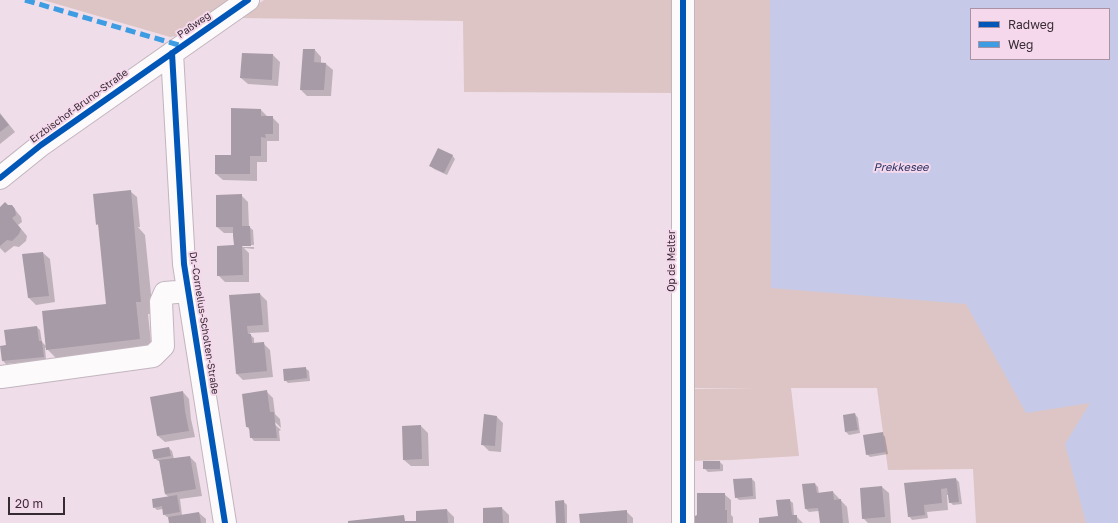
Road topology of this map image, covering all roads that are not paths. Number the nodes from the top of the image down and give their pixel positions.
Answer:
1 (248, 0) edge
2 (683, 0) edge
3 (172, 53) junction
4 (0, 178) edge
5 (188, 291) junction
6 (1, 377) edge
7 (225, 523) edge
8 (683, 523) edge

1 - 3 street, Paßweg
2 - 8 street, Op de Melter
3 - 4 street, Erzbischof-Bruno-Straße
3 - 5 street, Dr.-Cornelius-Scholten-Straße
5 - 6 street
5 - 7 street, Dr.-Cornelius-Scholten-Straße

